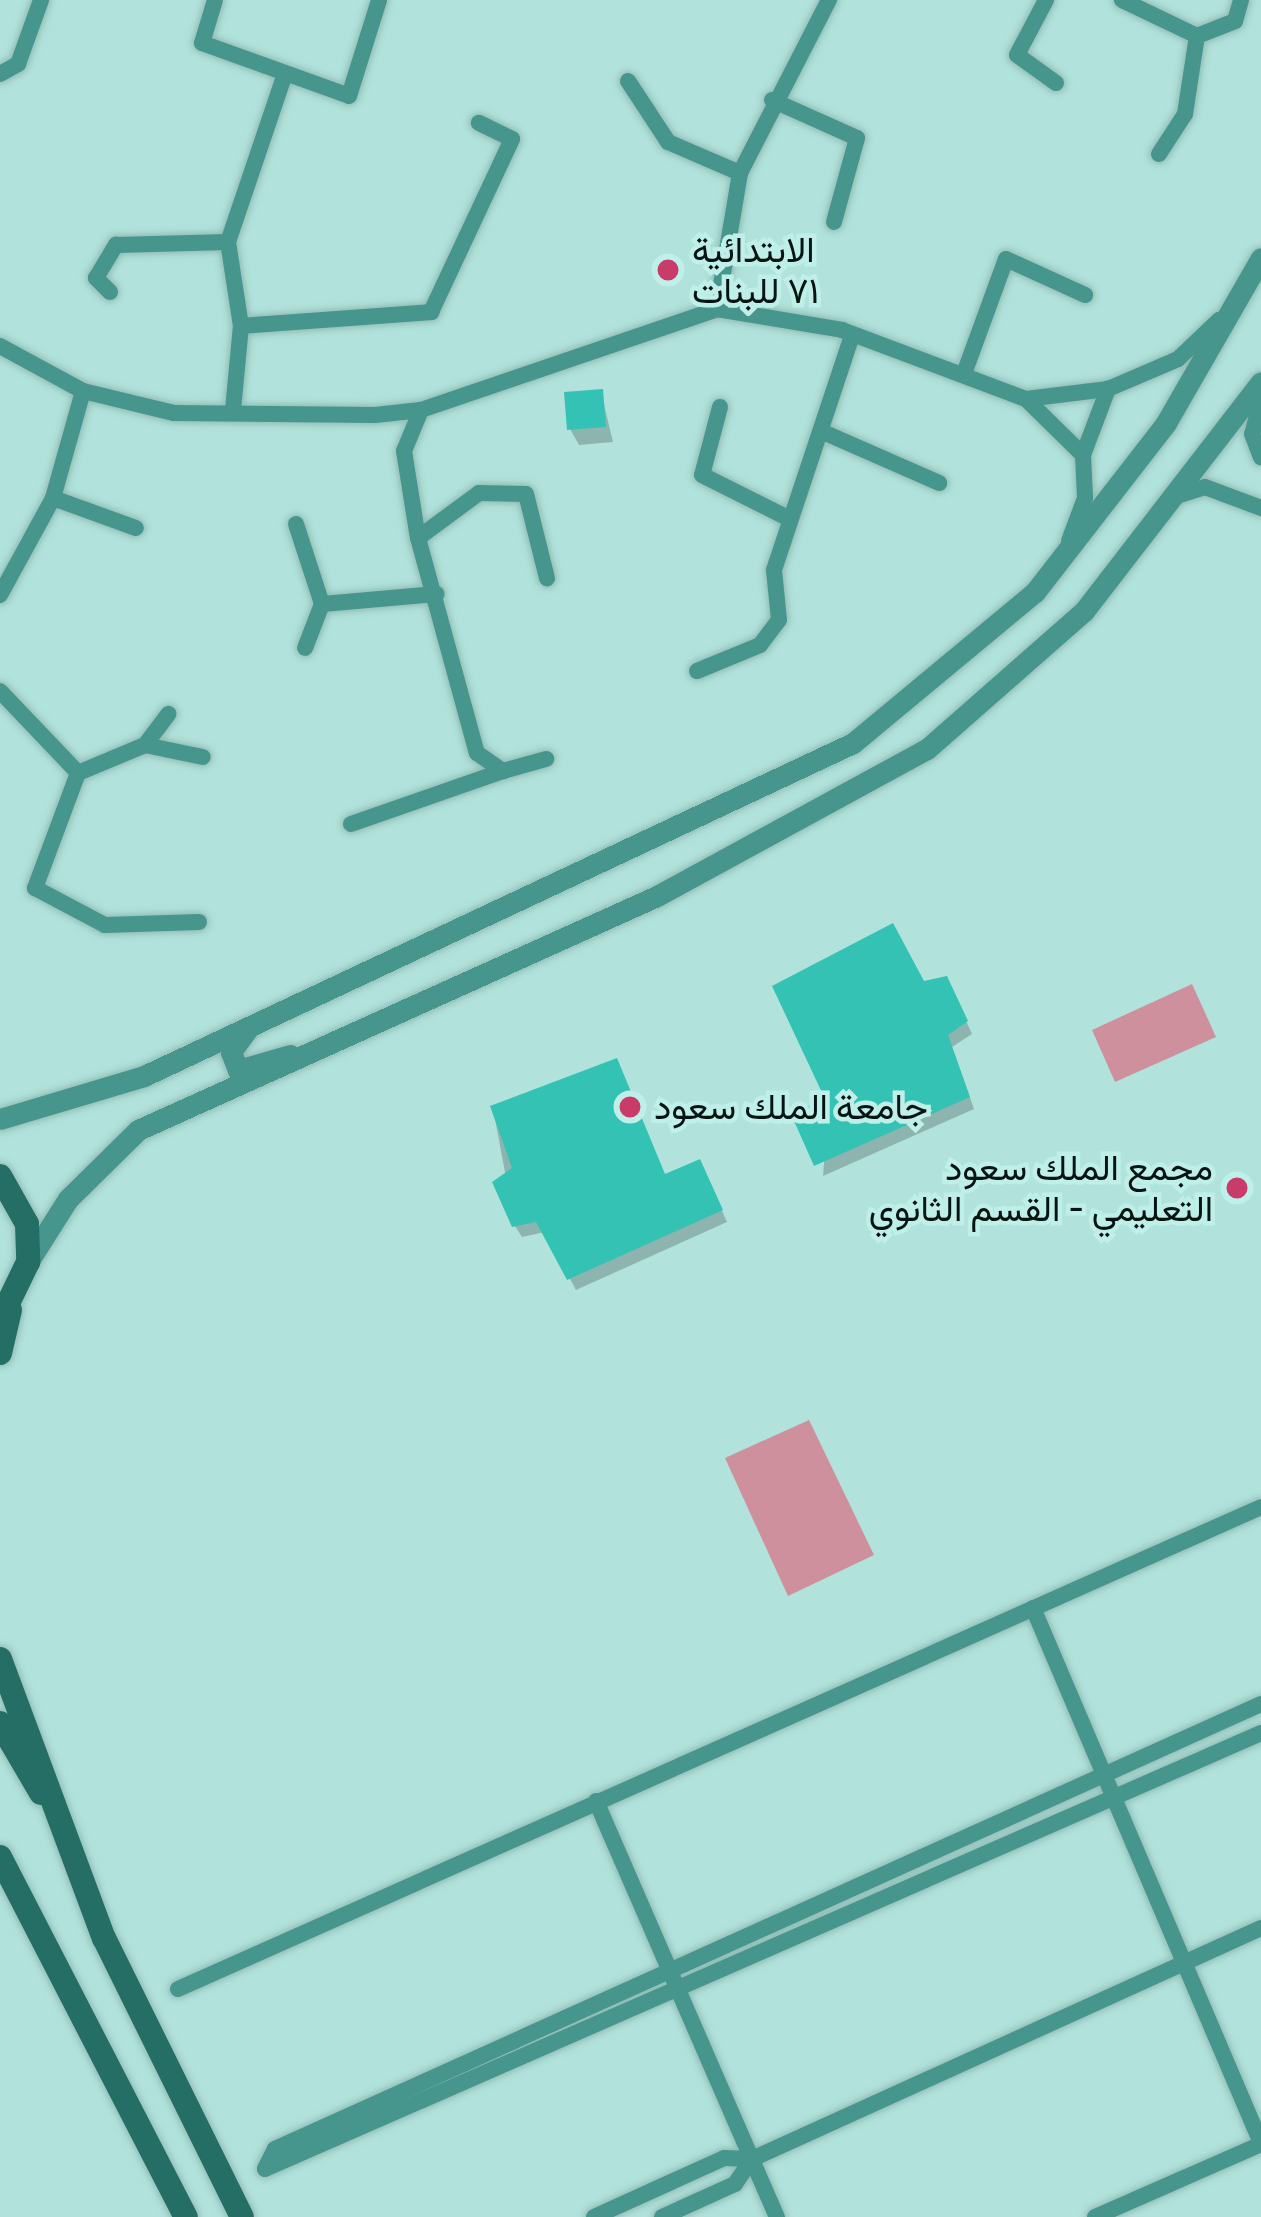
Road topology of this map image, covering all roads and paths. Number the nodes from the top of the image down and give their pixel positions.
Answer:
1 (41, 0) edge
2 (215, 0) edge
3 (380, 0) edge
4 (829, 0) edge
5 (1046, 0) edge
6 (1122, 0) edge
7 (1241, 0) edge
8 (1197, 36) junction
9 (0, 74) edge
10 (285, 74) junction
11 (628, 81) dead end
12 (1057, 82) dead end
13 (772, 100) junction
14 (479, 123) dead end
15 (1159, 154) dead end
16 (740, 173) junction
17 (834, 222) dead end
18 (228, 242) junction
19 (1261, 259) edge
20 (110, 292) dead end
21 (1085, 295) dead end
22 (1233, 307) junction
23 (717, 309) junction
24 (242, 326) junction
25 (852, 336) junction
26 (0, 346) edge
27 (965, 371) junction
28 (1261, 382) edge
29 (1108, 389) junction
30 (83, 391) junction
31 (1026, 399) junction
32 (1261, 399) edge
33 (720, 407) dead end
34 (232, 410) junction
35 (421, 410) junction
36 (823, 432) junction
37 (1083, 455) junction
38 (1261, 457) edge
39 (939, 483) dead end
40 (1177, 496) junction
41 (53, 498) junction
42 (1261, 508) edge
43 (788, 518) junction
44 (296, 524) dead end
45 (136, 528) dead end
46 (418, 538) junction
47 (1064, 556) junction
48 (6, 569) edge
49 (547, 578) dead end
50 (436, 594) junction
51 (0, 595) edge
52 (322, 604) junction
53 (305, 648) dead end
54 (697, 671) dead end
55 (0, 692) edge
56 (168, 714) dead end
57 (145, 745) junction
58 (203, 757) dead end
59 (546, 759) dead end
60 (502, 771) junction
61 (77, 773) junction
62 (351, 824) dead end
63 (199, 922) dead end
64 (249, 1026) junction
65 (321, 1053) junction
66 (0, 1119) edge
67 (0, 1176) edge
68 (28, 1262) junction
69 (5, 1315) edge
70 (0, 1353) edge
71 (1261, 1508) edge
72 (1033, 1608) junction
73 (0, 1660) edge
74 (1261, 1704) edge
75 (0, 1723) edge
76 (1261, 1733) edge
77 (1106, 1775) junction
78 (1117, 1798) junction
79 (596, 1801) junction
80 (57, 1814) junction
81 (0, 1857) edge
82 (1261, 1928) edge
83 (1184, 1966) junction
84 (667, 1972) junction
85 (178, 1989) dead end
86 (677, 1995) junction
87 (1261, 2143) edge
88 (752, 2159) junction
89 (1097, 2216) edge
90 (186, 2217) edge
91 (242, 2217) edge
92 (593, 2217) edge
93 (662, 2217) edge
94 (777, 2217) edge

1 - 9 street
2 - 10 street
3 - 10 street
4 - 13 street
5 - 12 street
6 - 8 street
7 - 8 street
8 - 15 street
10 - 18 street
11 - 16 street
13 - 16 street
13 - 17 street
14 - 24 street
16 - 23 street
18 - 20 street
18 - 24 street
19 - 22 street
21 - 27 street
22 - 29 street
22 - 47 street
23 - 25 street
23 - 35 street
24 - 34 street
25 - 27 street
25 - 36 street
26 - 30 street
27 - 31 street
28 - 40 street
29 - 31 street
29 - 37 street
30 - 34 street
30 - 41 street
31 - 37 street
32 - 38 street
33 - 43 street
34 - 35 street
35 - 46 street
36 - 39 street
36 - 43 street
37 - 47 street
40 - 42 street
40 - 65 street
41 - 45 street
41 - 48 street
43 - 54 street
44 - 52 street
46 - 49 street
46 - 50 street
47 - 64 street
48 - 51 street
50 - 52 street
50 - 60 street
52 - 53 street
55 - 61 street
56 - 57 street
57 - 58 street
57 - 61 street
59 - 60 street
60 - 62 street
61 - 63 street
64 - 65 street
64 - 66 street
65 - 68 street
67 - 68 main road
68 - 69 main road
69 - 70 main road
71 - 72 street
72 - 77 street
72 - 79 street
73 - 80 main road
74 - 77 street
75 - 80 main road
76 - 78 street
77 - 78 street
77 - 84 street
78 - 83 street
78 - 86 street
79 - 84 street
79 - 85 street
80 - 91 main road
81 - 90 main road
82 - 83 street
83 - 87 street
83 - 88 street
84 - 86 street
84 - 86 street
86 - 88 street
87 - 89 street
88 - 92 street
88 - 93 street
88 - 94 street

